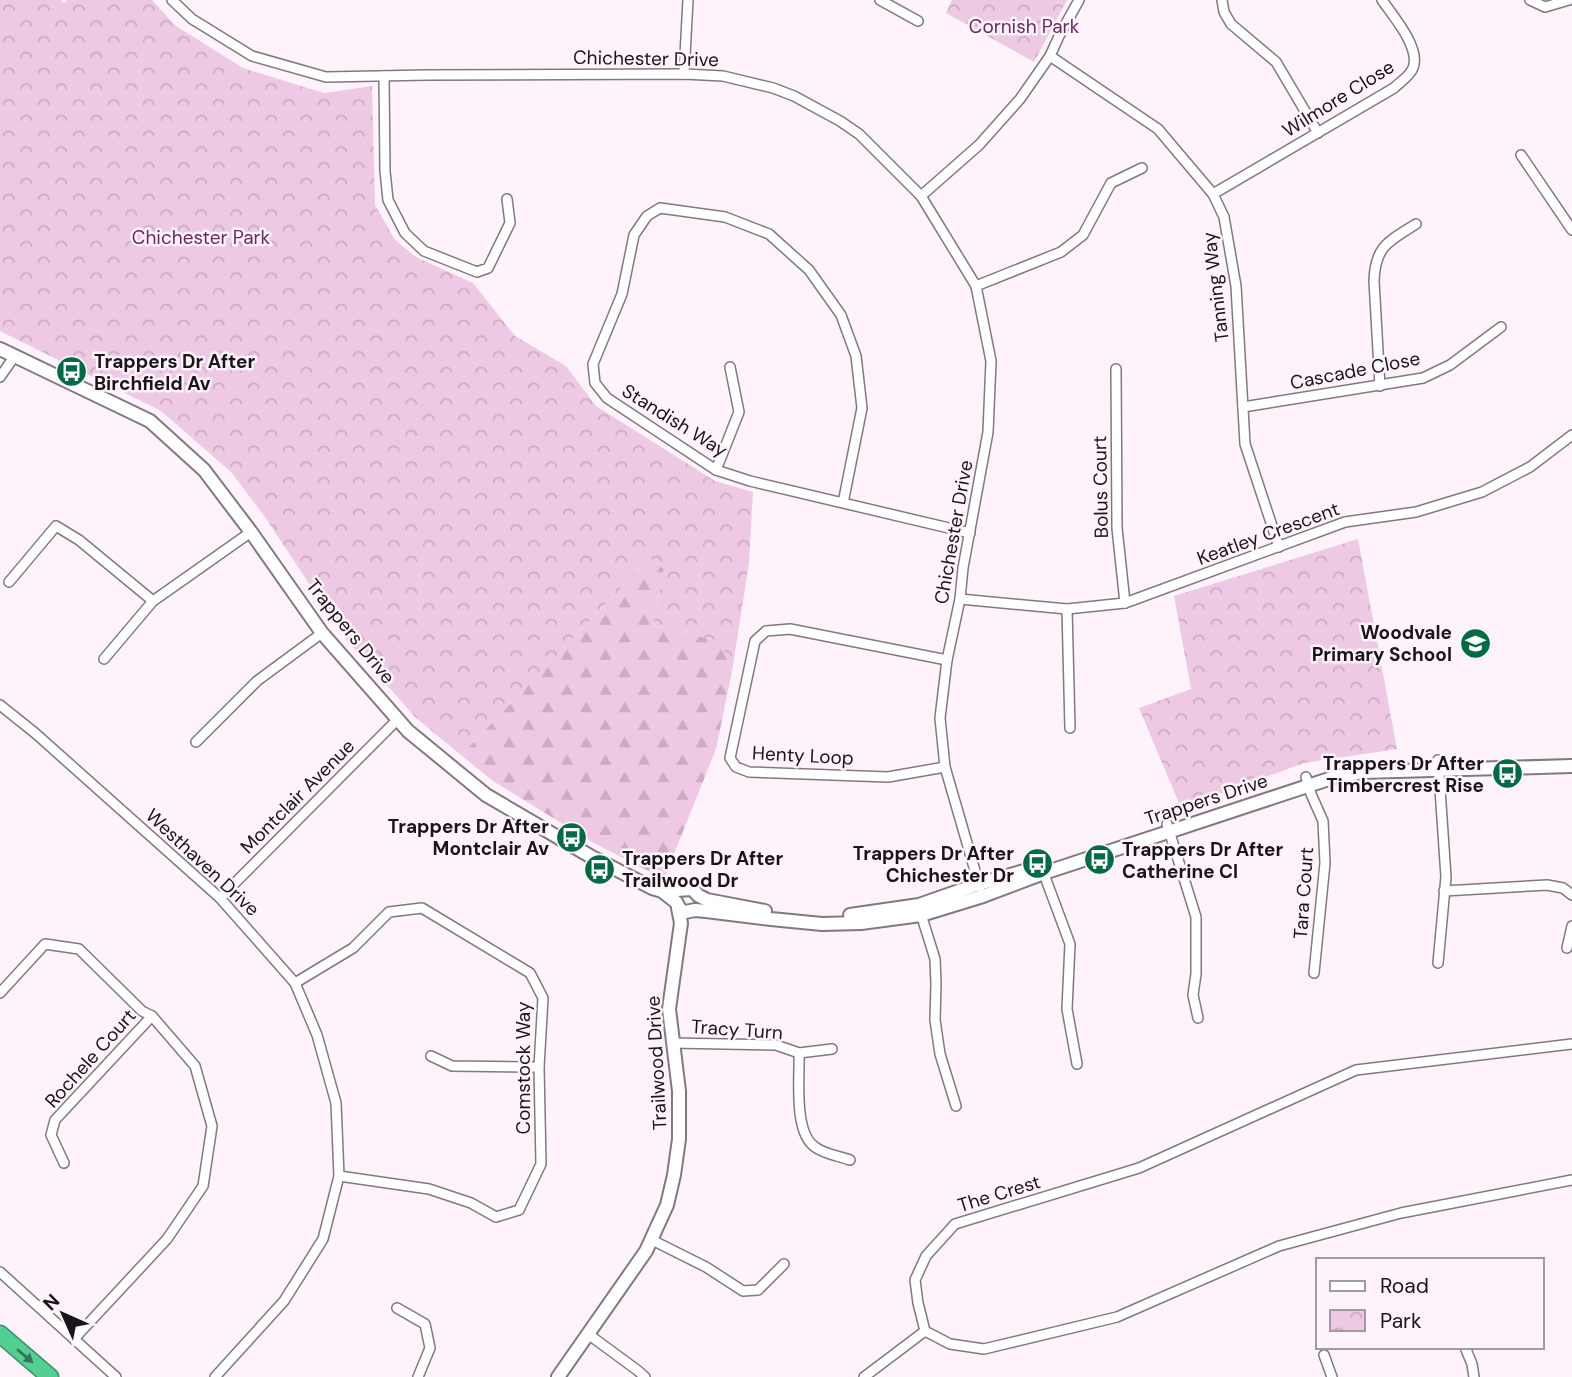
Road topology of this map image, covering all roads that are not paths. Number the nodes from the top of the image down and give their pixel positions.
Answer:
1 (172, 0) edge
2 (688, 0) edge
3 (880, 0) edge
4 (1079, 0) edge
5 (1222, 0) edge
6 (1382, 0) edge
7 (1531, 0) edge
8 (1569, 0) edge
9 (918, 21) dead end
10 (1050, 57) junction
11 (684, 74) junction
12 (384, 76) junction
13 (1318, 132) junction
14 (1521, 155) dead end
15 (1142, 168) dead end
16 (1213, 194) junction
17 (921, 196) junction
18 (507, 199) dead end
19 (1416, 224) dead end
20 (1572, 230) edge
21 (976, 286) junction
22 (1501, 327) dead end
23 (0, 349) edge
24 (14, 357) junction
25 (730, 367) dead end
26 (1116, 369) dead end
27 (0, 377) edge
28 (1380, 386) junction
29 (1243, 407) junction
30 (1572, 435) edge
31 (716, 470) junction
32 (843, 503) junction
33 (251, 532) junction
34 (970, 533) junction
35 (1279, 547) junction
36 (9, 582) dead end
37 (960, 599) junction
38 (153, 601) junction
39 (1125, 603) junction
40 (1067, 609) junction
41 (322, 633) junction
42 (104, 659) dead end
43 (947, 660) junction
44 (0, 705) edge
45 (398, 719) junction
46 (1070, 728) dead end
47 (196, 742) dead end
48 (1572, 757) edge
49 (1438, 764) junction
50 (1572, 766) edge
51 (945, 767) junction
52 (1307, 781) junction
53 (1168, 828) junction
54 (1042, 870) junction
55 (682, 889) junction
56 (981, 890) junction
57 (662, 891) junction
58 (1444, 891) junction
59 (699, 895) junction
60 (1572, 895) edge
61 (220, 898) junction
62 (685, 908) junction
63 (920, 910) junction
64 (1572, 926) edge
65 (1567, 948) dead end
66 (1438, 963) dead end
67 (1314, 973) dead end
68 (295, 983) junction
69 (0, 993) edge
70 (152, 1016) junction
71 (1198, 1018) dead end
72 (673, 1043) junction
73 (1572, 1044) edge
74 (832, 1049) dead end
75 (799, 1053) junction
76 (431, 1056) dead end
77 (1077, 1064) dead end
78 (540, 1066) junction
79 (957, 1106) dead end
80 (850, 1160) dead end
81 (64, 1163) dead end
82 (339, 1176) junction
83 (1572, 1180) edge
84 (652, 1240) junction
85 (784, 1264) dead end
86 (0, 1272) edge
87 (397, 1308) dead end
88 (925, 1331) junction
89 (0, 1334) edge
90 (588, 1334) junction
91 (75, 1339) junction
92 (1466, 1349) edge
93 (1324, 1355) dead end
94 (50, 1377) edge
95 (116, 1377) edge
96 (215, 1377) edge
97 (418, 1377) edge
98 (558, 1377) edge
99 (645, 1377) edge
100 (863, 1377) edge
101 (1332, 1377) edge
102 (1474, 1377) edge

1 - 12 street, Chichester Drive
2 - 11 street
3 - 9 street
4 - 10 street
5 - 13 street
6 - 13 street, Wilmore Close
7 - 8 street
10 - 16 street, Tanning Way
10 - 17 street
11 - 12 street, Chichester Drive
11 - 17 street, Chichester Drive
12 - 18 street
13 - 16 street, Wilmore Close
14 - 20 street
15 - 21 street
16 - 29 street, Tanning Way
17 - 21 street, Chichester Drive
19 - 28 street
21 - 34 street, Chichester Drive
22 - 28 street, Cascade Close
23 - 24 main road, Trappers Drive
24 - 27 street
24 - 33 main road, Trappers Drive
25 - 31 street
26 - 39 street, Bolus Court
28 - 29 street, Cascade Close
29 - 35 street, Tanning Way
30 - 35 street, Keatley Crescent
31 - 32 street, Standish Way
31 - 32 street, Standish Way
32 - 34 street, Standish Way
33 - 38 street
33 - 41 main road, Trappers Drive
34 - 37 street, Chichester Drive
35 - 39 street, Keatley Crescent
36 - 38 street
37 - 40 street, Keatley Crescent
37 - 43 street, Chichester Drive
38 - 42 street
39 - 40 street, Keatley Crescent
40 - 46 street
41 - 45 main road, Trappers Drive
41 - 47 street
43 - 51 street, Chichester Drive
43 - 51 street, Henty Loop
44 - 61 street, Westhaven Drive
45 - 57 main road, Trappers Drive
45 - 61 street, Montclair Avenue
48 - 49 main road, Trappers Drive
49 - 50 main road, Trappers Drive
49 - 52 main road, Trappers Drive
49 - 58 street
51 - 56 street, Chichester Drive
52 - 53 main road, Trappers Drive
52 - 67 street, Tara Court
53 - 54 main road, Trappers Drive
53 - 71 street
54 - 56 main road, Trappers Drive
54 - 77 street
55 - 57 main road, Trappers Drive
55 - 59 main road
55 - 62 main road
56 - 63 main road, Trappers Drive
57 - 62 main road, Trappers Drive
58 - 60 street
58 - 66 street
59 - 62 main road
59 - 63 main road, Trappers Drive
61 - 68 street, Westhaven Drive
62 - 63 main road, Trappers Drive
62 - 72 main road, Trailwood Drive
63 - 79 street
64 - 65 street
68 - 78 street, Comstock Way
68 - 82 street, Westhaven Drive
69 - 70 street
70 - 81 street, Rochele Court
70 - 91 street
72 - 75 street, Tracy Turn
72 - 84 main road, Trailwood Drive
73 - 88 street, The Crest
74 - 75 street, Tracy Turn
75 - 80 street, Tracy Turn
76 - 78 street
78 - 82 street, Comstock Way
82 - 96 street, Westhaven Drive
83 - 88 street
84 - 85 street
84 - 90 main road, Trailwood Drive
86 - 91 street
87 - 97 street
88 - 100 street
89 -> 94 highway
90 - 98 main road, Trailwood Drive
90 - 99 street
91 - 95 street
92 - 102 street
93 - 101 street

